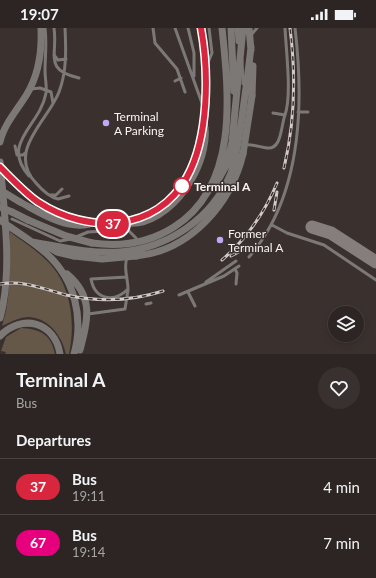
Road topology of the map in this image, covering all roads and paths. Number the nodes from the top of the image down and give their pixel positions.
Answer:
1 (41, 28) edge
2 (45, 28) edge
3 (54, 28) edge
4 (65, 28) edge
5 (153, 28) edge
6 (175, 28) edge
7 (201, 28) edge
8 (209, 28) edge
9 (222, 28) edge
10 (231, 28) edge
11 (238, 28) edge
12 (243, 28) edge
13 (250, 28) edge
14 (257, 28) edge
15 (285, 28) edge
16 (295, 28) edge
17 (189, 29) edge
18 (250, 36) junction
19 (251, 47) junction
20 (241, 53) junction
21 (54, 55) junction
22 (66, 59) junction
23 (205, 69) junction
24 (64, 75) junction
25 (79, 78) dead end
26 (181, 78) junction
27 (194, 80) junction
28 (175, 81) dead end
29 (46, 89) junction
30 (29, 90) junction
31 (185, 92) dead end
32 (53, 105) junction
33 (236, 108) junction
34 (204, 111) junction
35 (298, 112) junction
36 (308, 112) dead end
37 (273, 113) dead end
38 (284, 115) junction
39 (4, 125) edge
40 (240, 130) junction
41 (0, 142) edge
42 (234, 143) junction
43 (15, 144) junction
44 (250, 144) junction
45 (25, 153) junction
46 (13, 157) dead end
47 (15, 161) dead end
48 (0, 162) edge
49 (0, 167) edge
50 (31, 177) junction
51 (62, 189) dead end
52 (0, 190) edge
53 (48, 194) junction
54 (69, 196) dead end
55 (0, 207) edge
56 (12, 219) dead end
57 (0, 220) edge
58 (97, 222) junction
59 (272, 225) junction
60 (136, 238) dead end
61 (32, 242) junction
62 (46, 245) junction
63 (127, 250) junction
64 (112, 252) junction
65 (249, 257) dead end
66 (236, 262) dead end
67 (231, 265) junction
68 (239, 266) dead end
69 (126, 267) junction
70 (60, 268) junction
71 (235, 269) junction
72 (127, 277) junction
73 (376, 280) edge
74 (236, 284) dead end
75 (201, 286) junction
76 (128, 289) junction
77 (188, 292) junction
78 (179, 295) dead end
79 (151, 303) dead end
80 (146, 304) dead end
81 (195, 306) dead end
82 (88, 314) junction
83 (0, 318) edge
84 (0, 336) edge
85 (60, 354) edge
86 (74, 354) edge
87 (79, 354) edge

1 - 30 street
2 - 29 lane
3 - 21 lane
4 - 22 lane
5 - 26 lane
6 - 27 lane
7 - 23 street
8 - 23 lane
9 - 42 street
10 - 33 street
11 - 20 street
12 - 20 street
13 - 18 street
14 - 18 lane
15 - 38 lane
16 - 35 lane
17 - 27 lane
18 - 19 street
19 - 40 street
19 - 62 street, bridge
20 - 33 street
20 - 40 lane
21 - 22 lane
21 - 24 lane
22 - 24 lane
23 - 34 street
24 - 25 lane
24 - 32 lane
26 - 28 lane
26 - 31 lane
27 - 34 lane
29 - 30 lane
29 - 32 lane
29 - 43 lane
30 - 39 street
32 - 45 lane
33 - 42 street
34 - 58 street
35 - 36 lane
35 - 59 lane
37 - 38 lane
38 - 44 lane
39 - 41 street
40 - 42 street
40 - 44 lane
42 - 44 lane
42 - 63 street
42 - 63 street
43 - 45 lane
43 - 46 lane
45 - 50 lane
47 - 50 lane
48 - 83 street
49 - 58 street, bridge
50 - 53 lane
51 - 53 lane
52 - 58 street, bridge
53 - 54 lane
55 - 63 street, bridge
56 - 60 lane
57 - 61 street, bridge
59 - 65 lane
59 - 73 lane
61 - 62 street
61 - 70 street
62 - 64 street
63 - 64 street
63 - 69 lane
64 - 69 lane
66 - 67 lane
67 - 71 lane
67 - 75 lane
68 - 71 lane
69 - 72 lane
70 - 82 street
70 - 86 street
71 - 74 lane
71 - 75 lane
72 - 76 lane
72 - 76 lane
75 - 77 lane
76 - 82 lane
77 - 78 lane
77 - 81 lane
79 - 80 lane
82 - 87 street
84 - 85 street

